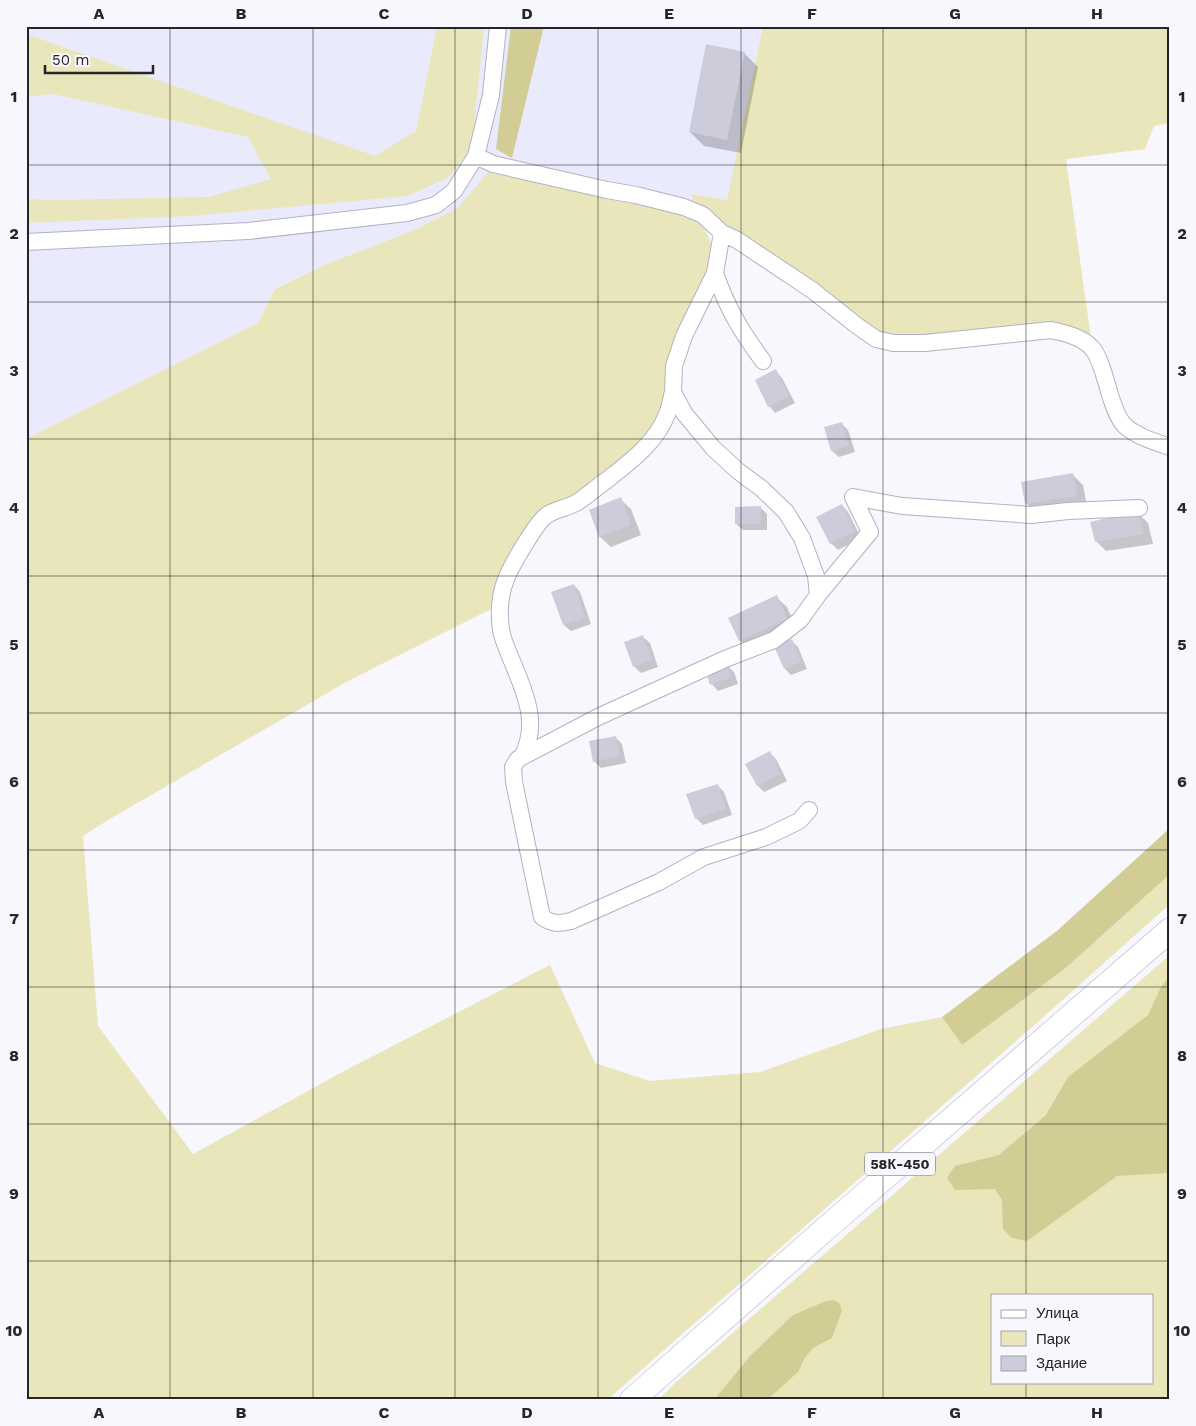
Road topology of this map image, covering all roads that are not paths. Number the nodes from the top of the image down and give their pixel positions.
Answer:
1 (498, 26) edge
2 (476, 156) junction
3 (722, 233) junction
4 (26, 242) edge
5 (715, 273) junction
6 (763, 361) dead end
7 (673, 392) junction
8 (1170, 447) edge
9 (1139, 508) dead end
10 (818, 595) junction
11 (522, 757) junction
12 (809, 810) dead end
13 (1170, 930) edge
14 (632, 1400) edge

1 - 2 street
2 - 3 street
2 - 4 street
3 - 5 street
3 - 8 street
5 - 6 street
5 - 7 street
7 - 10 street
7 - 11 street
9 - 10 street
10 - 11 street
11 - 12 street
13 - 14 highway, 58К-450

